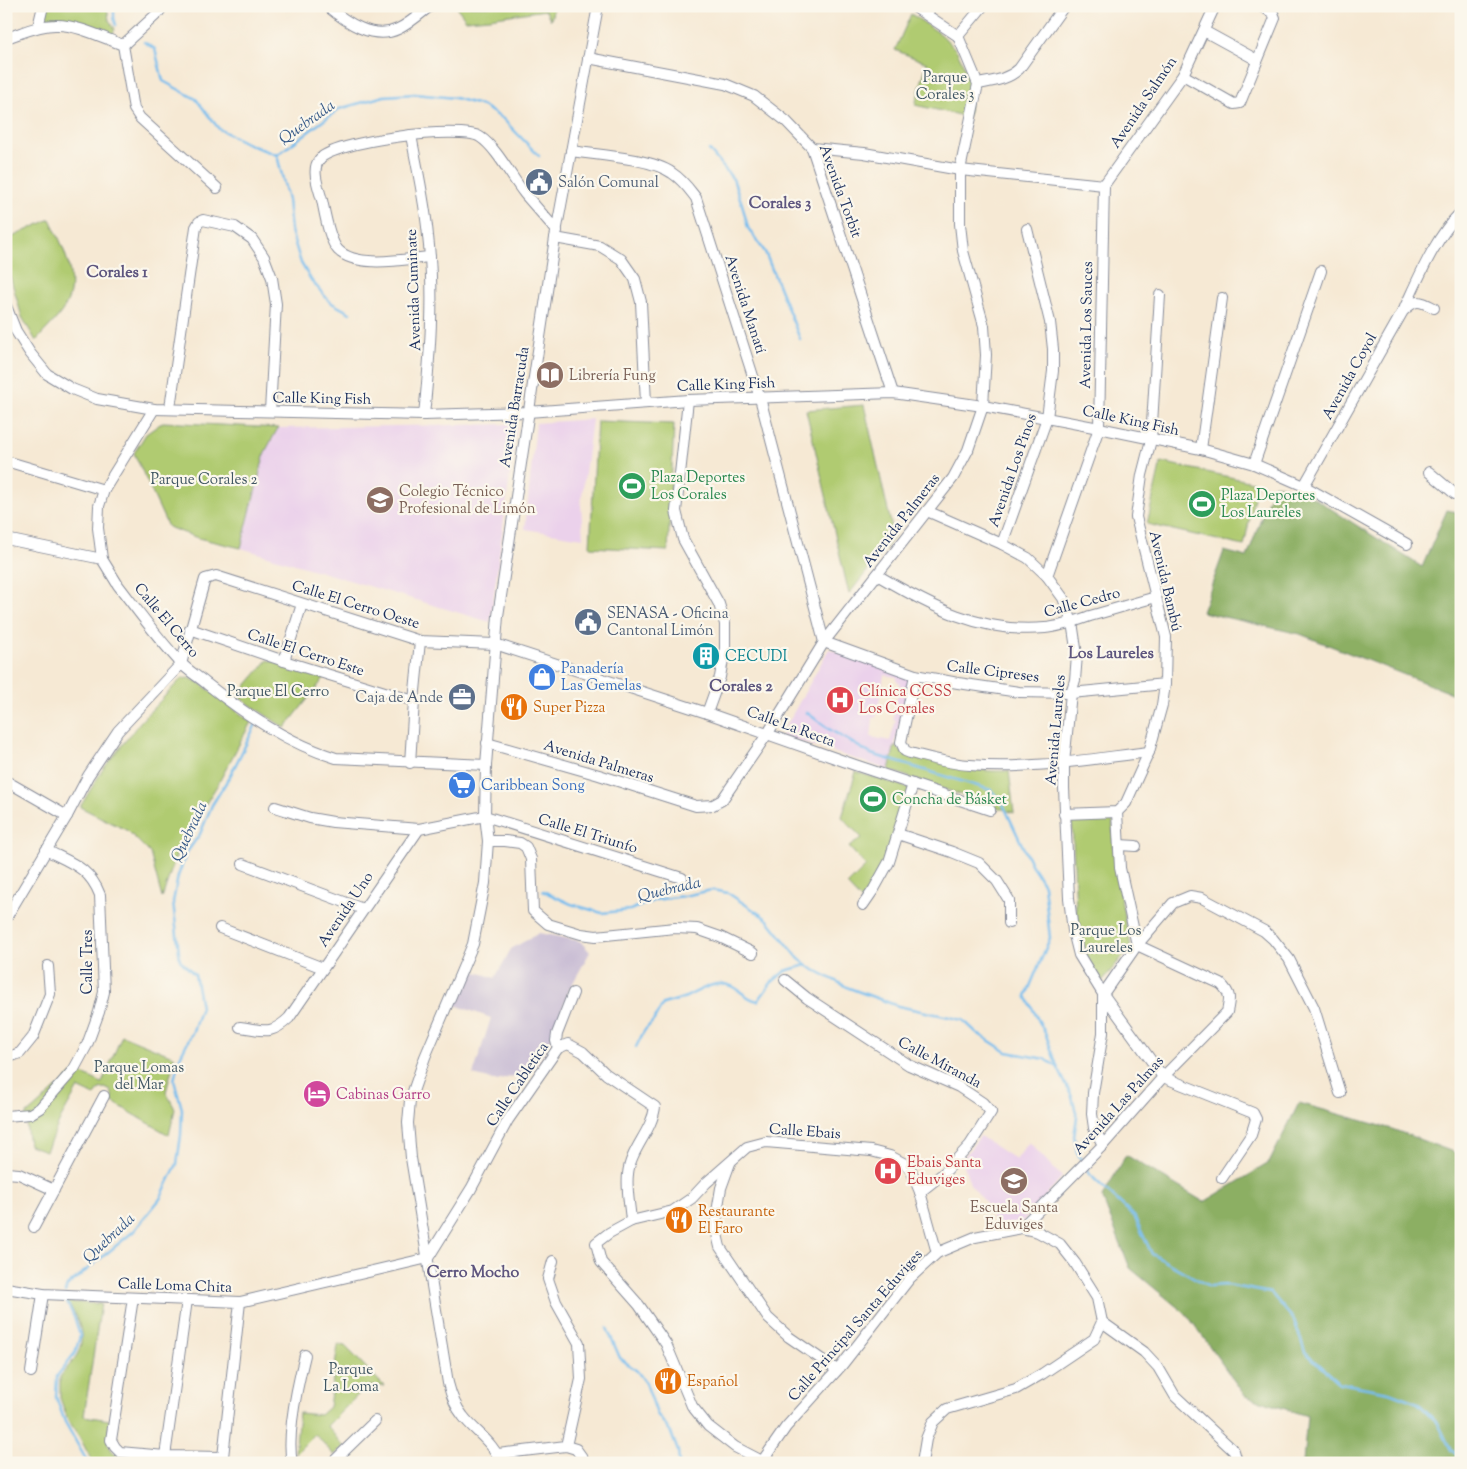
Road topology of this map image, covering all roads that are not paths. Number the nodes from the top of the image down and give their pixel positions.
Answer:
1 (43, 6) edge
2 (163, 6) edge
3 (327, 6) edge
4 (430, 6) edge
5 (598, 6) edge
6 (912, 6) edge
7 (983, 6) edge
8 (1064, 6) edge
9 (1215, 6) edge
10 (1261, 6) edge
11 (38, 27) junction
12 (1204, 30) junction
13 (958, 36) junction
14 (6, 38) edge
15 (123, 45) junction
16 (588, 58) junction
17 (1258, 60) junction
18 (1183, 74) junction
19 (978, 84) junction
20 (411, 135) junction
21 (812, 148) junction
22 (571, 151) junction
23 (960, 170) junction
24 (1104, 186) junction
25 (217, 188) dead end
26 (1461, 212) edge
27 (1028, 229) dead end
28 (556, 234) junction
29 (430, 257) junction
30 (1321, 271) dead end
31 (1160, 295) dead end
32 (1222, 298) dead end
33 (6, 306) edge
34 (1434, 308) dead end
35 (1403, 311) junction
36 (893, 393) junction
37 (760, 398) junction
38 (688, 400) junction
39 (646, 403) junction
40 (983, 406) junction
41 (154, 408) junction
42 (170, 408) junction
43 (270, 411) junction
44 (528, 412) junction
45 (424, 415) junction
46 (1047, 418) junction
47 (1099, 428) junction
48 (1151, 440) junction
49 (1201, 449) junction
50 (6, 461) edge
51 (1254, 464) junction
52 (1429, 472) dead end
53 (1304, 486) junction
54 (104, 490) junction
55 (1461, 496) edge
56 (927, 511) junction
57 (6, 540) edge
58 (1002, 544) junction
59 (1407, 544) dead end
60 (102, 559) junction
61 (876, 575) junction
62 (1047, 576) junction
63 (1156, 596) junction
64 (302, 604) junction
65 (1072, 622) junction
66 (190, 629) junction
67 (420, 640) junction
68 (824, 642) junction
69 (495, 644) junction
70 (284, 661) junction
71 (181, 664) junction
72 (914, 675) junction
73 (1165, 684) junction
74 (1071, 693) junction
75 (414, 701) junction
76 (707, 713) junction
77 (768, 733) junction
78 (487, 743) junction
79 (1149, 752) junction
80 (410, 762) junction
81 (1064, 763) junction
82 (486, 765) junction
83 (6, 781) edge
84 (914, 784) junction
85 (275, 806) dead end
86 (990, 810) dead end
87 (1117, 812) junction
88 (1064, 814) junction
89 (66, 816) junction
90 (485, 816) junction
91 (419, 828) junction
92 (898, 834) junction
93 (488, 842) junction
94 (1119, 845) junction
95 (1136, 846) dead end
96 (46, 850) junction
97 (243, 864) dead end
98 (682, 878) dead end
99 (863, 905) dead end
100 (363, 909) junction
101 (6, 918) edge
102 (1009, 923) dead end
103 (220, 928) dead end
104 (1138, 945) junction
105 (753, 953) dead end
106 (48, 966) dead end
107 (323, 968) junction
108 (785, 980) dead end
109 (573, 993) dead end
110 (1103, 994) junction
111 (240, 1027) dead end
112 (558, 1048) junction
113 (6, 1058) edge
114 (1162, 1077) junction
115 (1340, 1094) dead end
116 (104, 1096) dead end
117 (6, 1116) edge
118 (1103, 1145) junction
119 (732, 1160) junction
120 (6, 1173) edge
121 (1222, 1178) dead end
122 (54, 1190) junction
123 (920, 1192) junction
124 (631, 1221) junction
125 (34, 1227) dead end
126 (1021, 1228) junction
127 (937, 1253) junction
128 (428, 1258) junction
129 (553, 1261) dead end
130 (6, 1288) edge
131 (43, 1294) junction
132 (133, 1298) junction
133 (187, 1300) junction
134 (240, 1302) junction
135 (1102, 1322) junction
136 (305, 1355) dead end
137 (837, 1370) junction
138 (31, 1372) dead end
139 (375, 1421) dead end
140 (566, 1446) junction
141 (499, 1458) edge
142 (166, 1459) edge
143 (223, 1460) edge
144 (761, 1462) edge
145 (292, 1463) edge
146 (332, 1463) edge
147 (586, 1463) edge
148 (922, 1463) edge
149 (1234, 1463) edge

1 - 11 street
2 - 15 street
3 - 4 street
5 - 16 street, Avenida Barracuda
6 - 13 street
7 - 13 street
8 - 19 street
9 - 12 street, Avenida Salmón
10 - 17 street
11 - 14 street
11 - 15 street
12 - 17 street
12 - 18 street, Avenida Salmón
13 - 19 street
15 - 25 street
16 - 21 street, Avenida Torbit
16 - 22 street, Avenida Barracuda
17 - 18 street
18 - 24 street, Avenida Salmón
19 - 23 street, Avenida Palmeras
20 - 28 street
20 - 29 street, Avenida Cuminate
20 - 29 street
21 - 23 street
21 - 36 street, Avenida Torbit
22 - 28 street, Avenida Barracuda
22 - 37 street, Avenida Manatí
23 - 24 street
23 - 40 street, Avenida Palmeras
24 - 47 street, Avenida Los Sauces
26 - 35 street, Avenida Coyol
27 - 46 street, Avenida Los Pinos
28 - 39 street
28 - 44 street, Avenida Barracuda
29 - 45 street, Avenida Cuminate
30 - 51 street
31 - 48 street, Avenida Bambú
32 - 49 street
33 - 41 street, Calle King Fish
34 - 35 street
35 - 53 street, Avenida Coyol
36 - 37 street, Calle King Fish
36 - 40 street, Calle King Fish
37 - 38 street, Calle King Fish
37 - 68 street, Avenida Manatí
38 - 39 street, Calle King Fish
38 - 76 street
39 - 44 street, Calle King Fish
40 - 46 street, Calle King Fish
40 - 56 street, Avenida Palmeras
41 - 42 street, Calle King Fish
41 - 54 street, Calle El Cerro
42 - 43 street, Calle King Fish
42 - 43 street
43 - 45 street, Calle King Fish
44 - 45 street, Calle King Fish
44 - 69 street, Avenida Barracuda
46 - 47 street, Calle King Fish
46 - 58 street, Avenida Los Pinos
47 - 48 street, Calle King Fish
47 - 62 street, Avenida Los Sauces
48 - 49 street, Calle King Fish
48 - 63 street, Avenida Bambú
49 - 51 street, Calle King Fish
50 - 54 street
51 - 53 street, Calle King Fish
52 - 55 street
53 - 59 street, Calle King Fish
54 - 60 street, Calle El Cerro
56 - 58 street, Avenida Laureles
56 - 61 street, Avenida Palmeras
57 - 60 street
58 - 62 street, Avenida Laureles
60 - 71 street, Calle El Cerro
61 - 65 street, Calle Cedro
61 - 68 street, Avenida Palmeras
62 - 65 street, Avenida Laureles
63 - 65 street, Calle Cedro
63 - 73 street, Avenida Bambú
64 - 66 street, Calle El Cerro Oeste
64 - 67 street, Calle El Cerro Oeste
64 - 70 street
65 - 74 street, Avenida Laureles
66 - 70 street, Calle El Cerro Este
66 - 71 street
67 - 69 street, Calle El Cerro Oeste
67 - 75 street
68 - 72 street, Calle Cipreses
68 - 77 street, Avenida Palmeras
69 - 76 street, Calle La Recta
69 - 78 street, Avenida Barracuda
70 - 75 street, Calle El Cerro Este
71 - 80 street, Calle El Cerro
71 - 89 street
72 - 74 street, Calle Cipreses
72 - 81 street
73 - 74 street, Calle Cipreses
73 - 79 street, Avenida Bambú
74 - 81 street, Avenida Laureles
75 - 80 street
76 - 77 street, Calle La Recta
77 - 78 street, Avenida Palmeras
77 - 84 street, Calle La Recta
78 - 82 street, Avenida Barracuda
79 - 81 street
79 - 87 street, Avenida Bambú
80 - 82 street, Calle El Cerro
81 - 88 street, Avenida Laureles
82 - 90 street, Avenida Barracuda
83 - 89 street
84 - 86 street, Calle La Recta
84 - 92 street
85 - 91 street
87 - 88 street
87 - 94 street
88 - 110 street, Avenida Laureles
89 - 96 street
90 - 91 street
90 - 93 street, Avenida Barracuda
90 - 98 street, Calle El Triunfo
91 - 100 street, Avenida Uno
92 - 99 street
92 - 102 street
93 - 105 street
93 - 128 street, Avenida Barracuda
94 - 95 street
94 - 104 street
96 - 101 street
96 - 117 street, Calle Tres
97 - 100 street
100 - 107 street, Avenida Uno
103 - 107 street
104 - 110 street
104 - 114 street, Avenida Las Palmas
104 - 115 street
106 - 113 street
107 - 111 street, Avenida Uno
108 - 123 street, Calle Miranda
109 - 112 street
110 - 114 street, Avenida Laureles
110 - 118 street
112 - 124 street, Calle Cabletica
112 - 128 street, Calle Cabletica
114 - 118 street, Avenida Las Palmas
114 - 121 street
116 - 122 street
118 - 126 street, Avenida Las Palmas
119 - 123 street, Calle Ebais
119 - 124 street, Calle Ebais
119 - 137 street
120 - 122 street
122 - 125 street
123 - 127 street, Calle Ebais
124 - 144 street
126 - 127 street, Calle Principal Santa Eduviges
126 - 135 street
127 - 137 street, Calle Principal Santa Eduviges
128 - 134 street, Calle Loma Chita
128 - 141 street, Avenida Barracuda
129 - 140 street
130 - 131 street, Calle Loma Chita
131 - 132 street, Calle Loma Chita
131 - 138 street
132 - 133 street, Calle Loma Chita
132 - 142 street
133 - 134 street, Calle Loma Chita
133 - 142 street
134 - 143 street
135 - 148 street
135 - 149 street
136 - 145 street
137 - 144 street, Calle Principal Santa Eduviges
139 - 146 street
140 - 141 street
140 - 147 street
142 - 143 street

